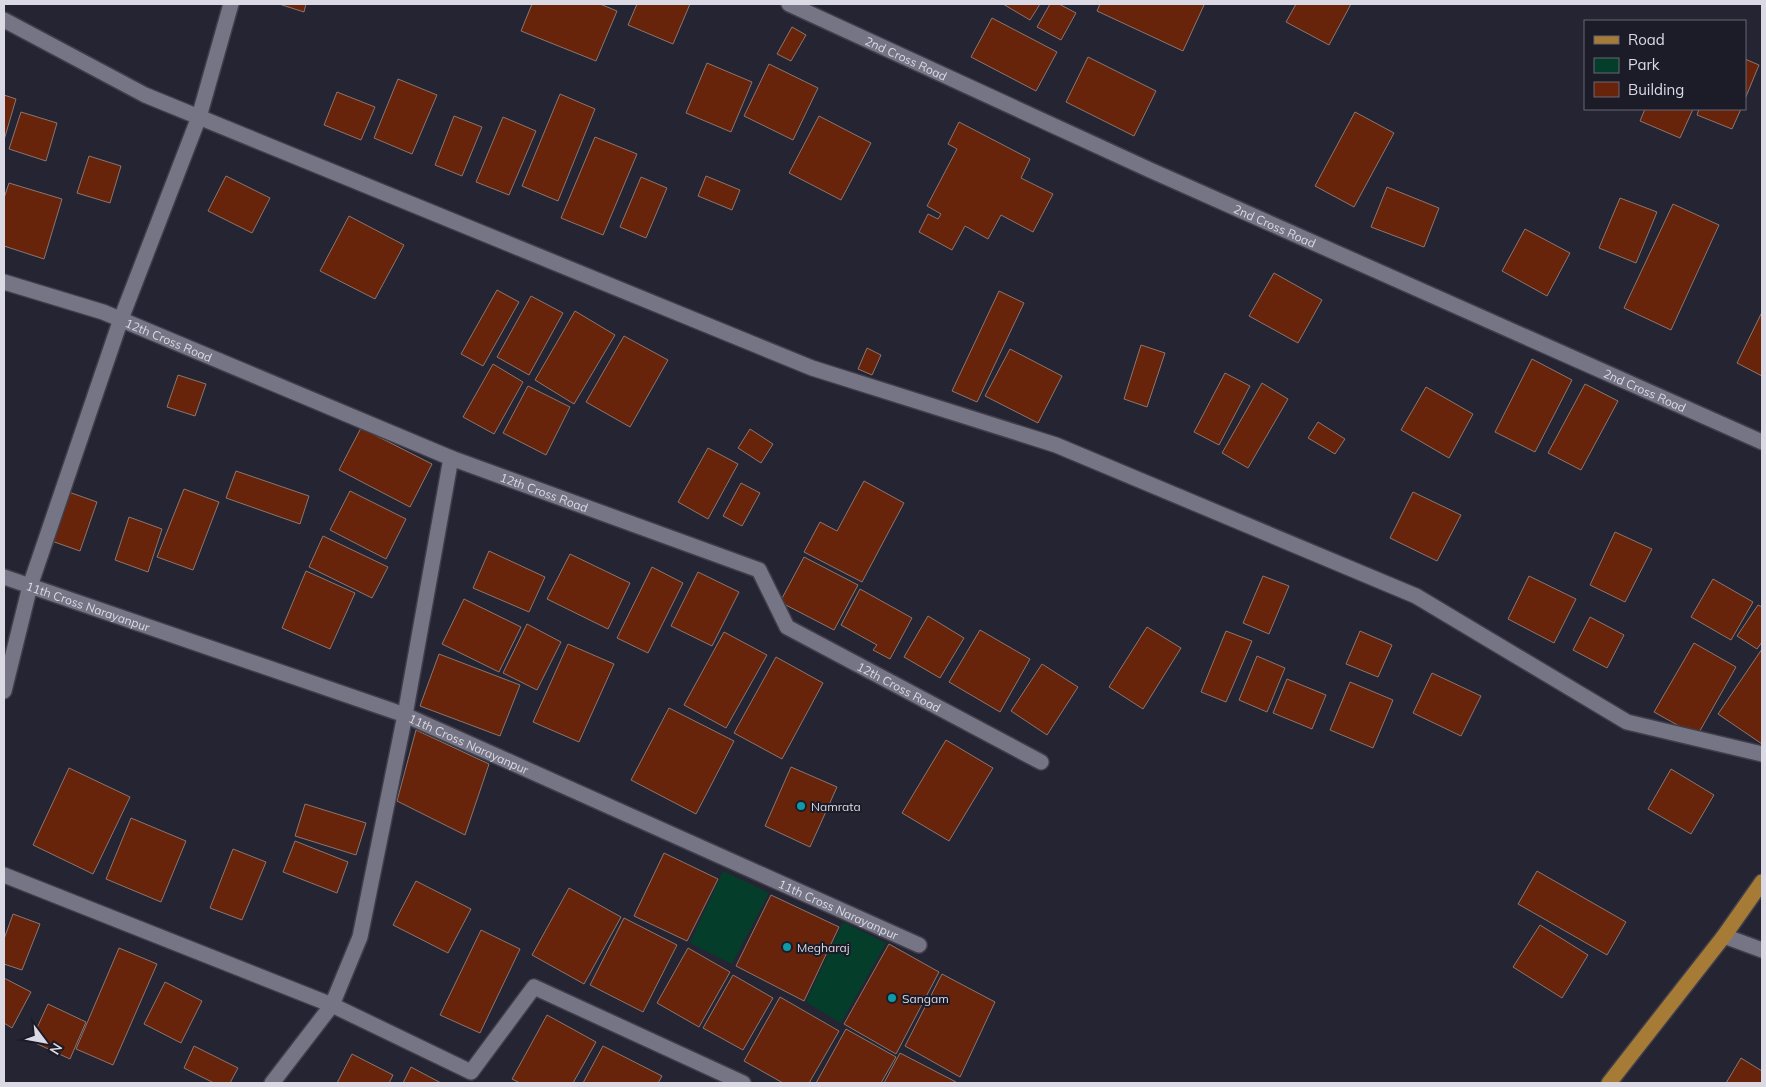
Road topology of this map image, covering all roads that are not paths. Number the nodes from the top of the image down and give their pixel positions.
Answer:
1 (231, 4) edge
2 (789, 4) edge
3 (4, 20) edge
4 (199, 117) junction
5 (4, 282) edge
6 (121, 320) junction
7 (1762, 442) edge
8 (451, 458) junction
9 (4, 576) edge
10 (30, 586) junction
11 (4, 691) edge
12 (405, 716) junction
13 (1762, 754) edge
14 (1040, 762) dead end
15 (4, 875) edge
16 (1762, 882) edge
17 (1724, 936) junction
18 (919, 945) dead end
19 (1762, 950) edge
20 (332, 1005) junction
21 (468, 1078) edge
22 (272, 1083) edge
23 (742, 1083) edge
24 (1609, 1083) edge

1 - 4 street
2 - 7 street, 2nd Cross Road
3 - 4 street
4 - 6 street
4 - 13 street
5 - 6 street, 12th Cross Road
6 - 8 street, 12th Cross Road
6 - 10 street
8 - 12 street
8 - 14 street, 12th Cross Road
9 - 10 street, 11th Cross Narayanpur
10 - 11 street
10 - 12 street, 11th Cross Narayanpur
12 - 18 street, 11th Cross Narayanpur
12 - 20 street
15 - 20 street
16 - 17 main road
17 - 19 street
17 - 24 main road
20 - 21 street
20 - 22 street
21 - 23 street

